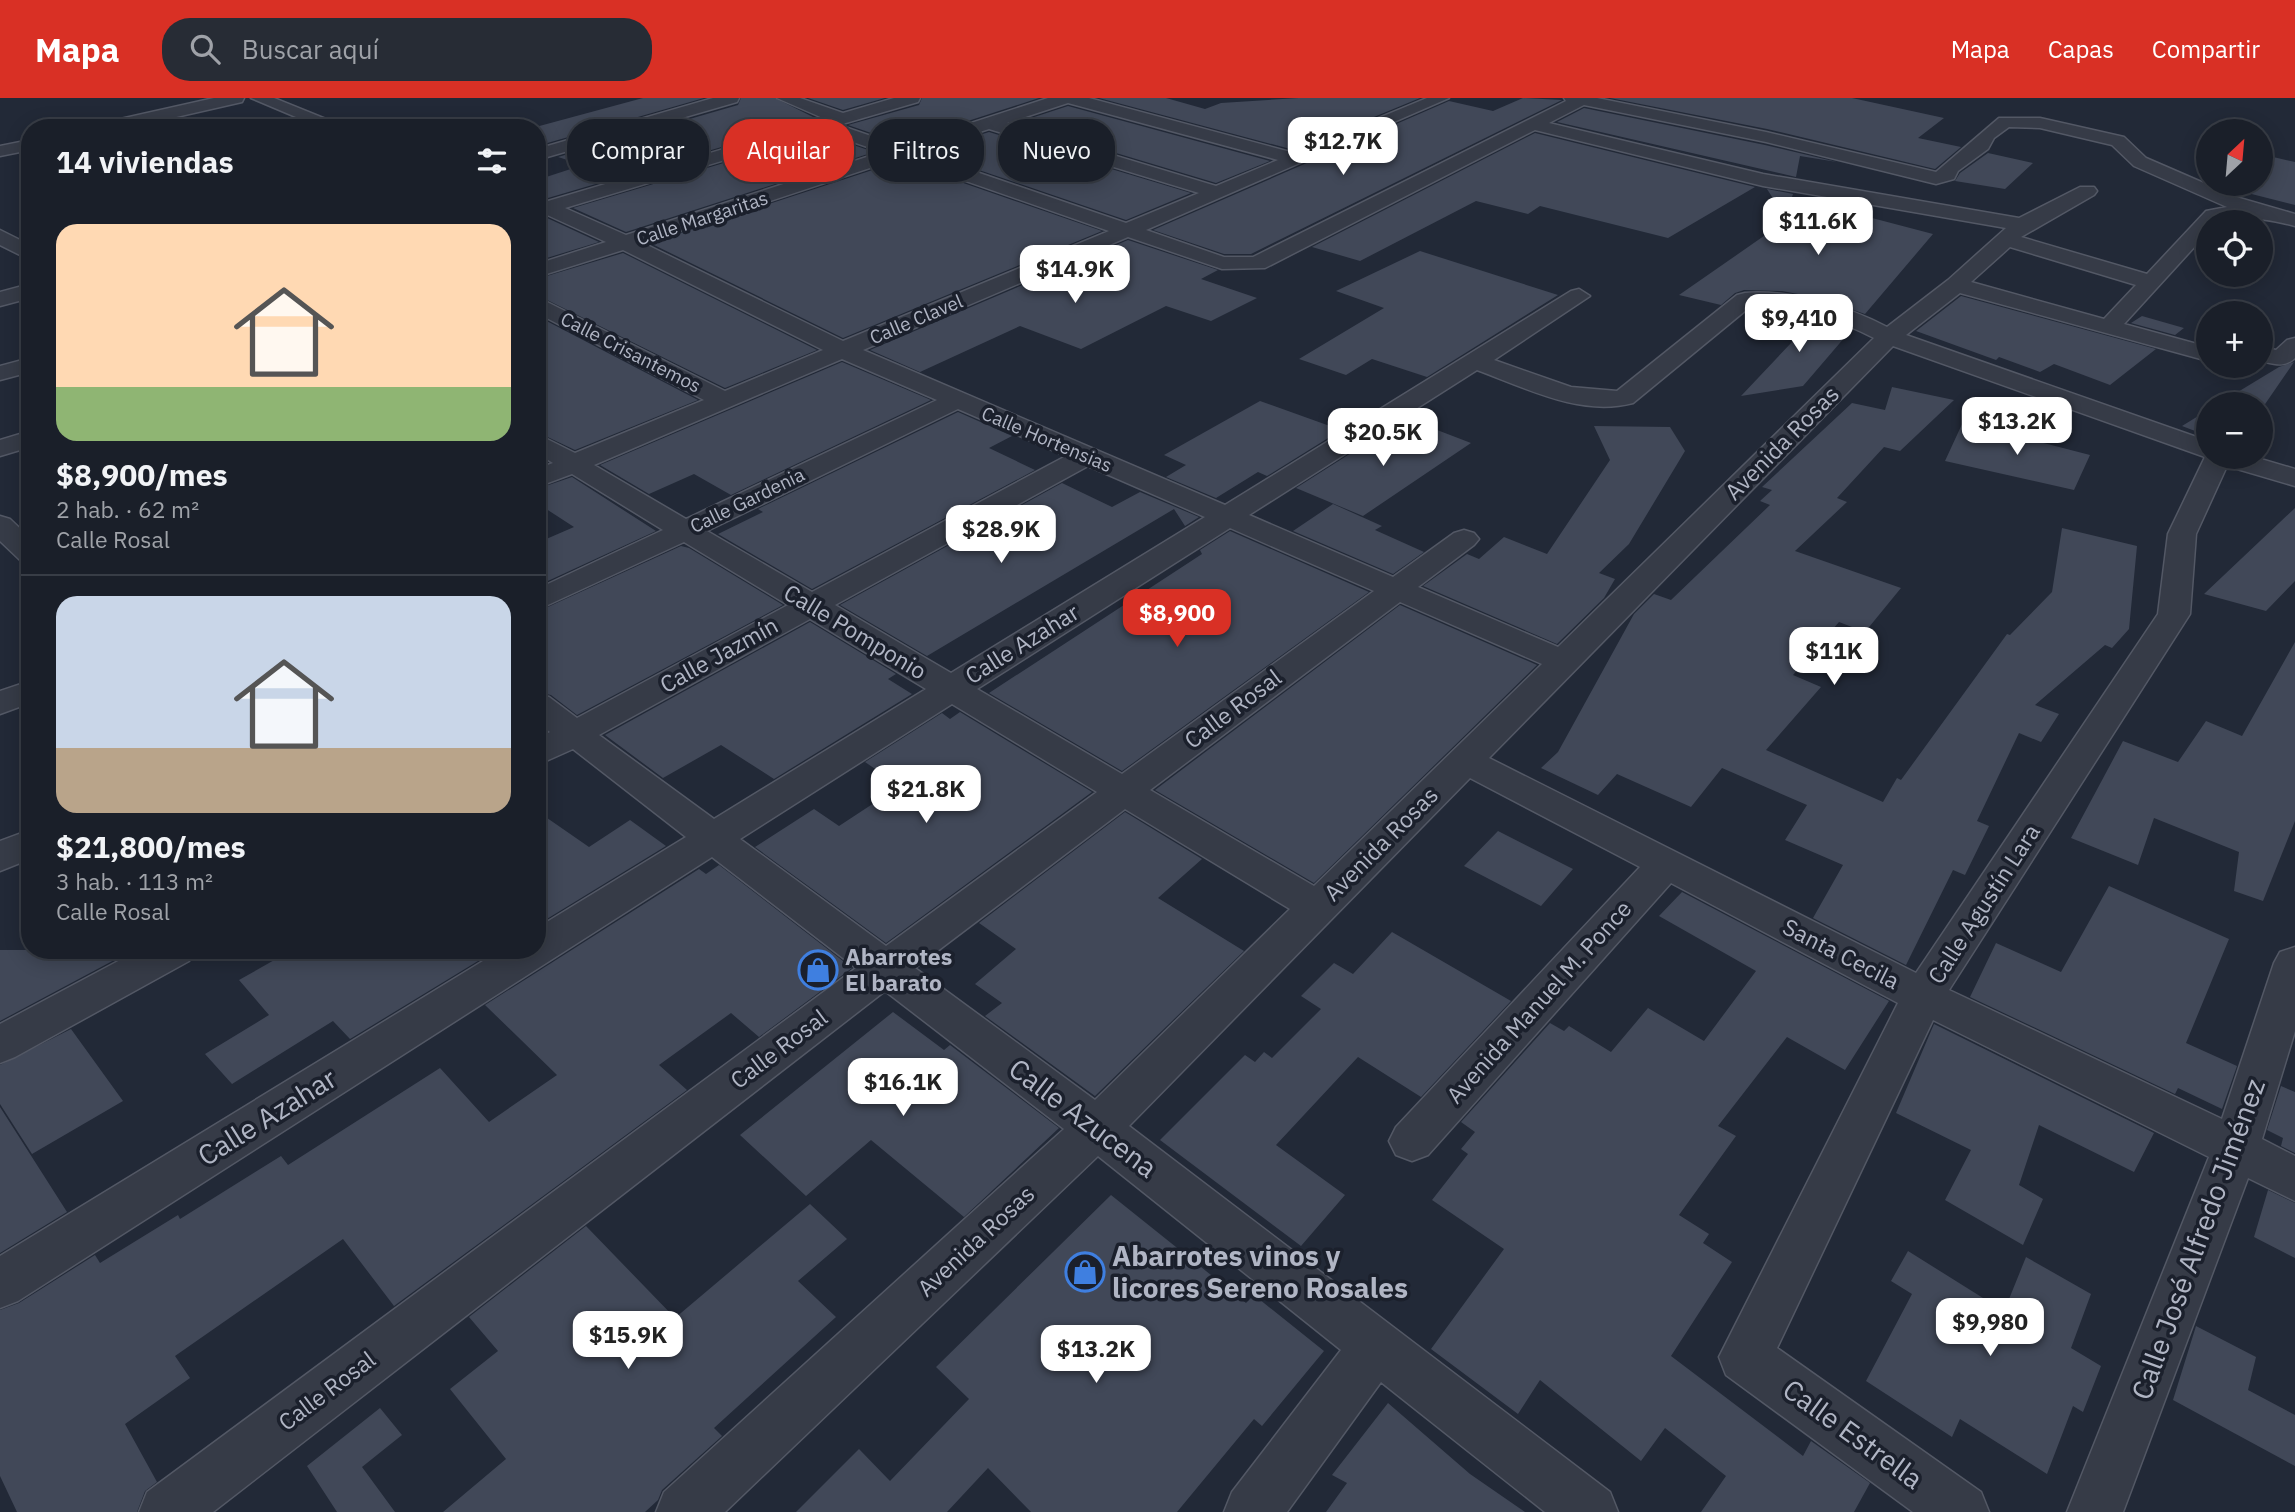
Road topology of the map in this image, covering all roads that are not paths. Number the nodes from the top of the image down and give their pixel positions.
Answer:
1 (236, 98) edge
2 (259, 98) edge
3 (687, 98) edge
4 (731, 98) edge
5 (785, 98) edge
6 (912, 98) edge
7 (1068, 98) edge
8 (1441, 98) edge
9 (1577, 99) edge
10 (705, 105) junction
11 (143, 119) edge
12 (315, 119) edge
13 (842, 119) joint
14 (989, 123) junction
15 (1531, 124) junction
16 (984, 125) edge
17 (21, 147) edge
18 (2, 151) edge
19 (546, 152) edge
20 (723, 154) edge
21 (21, 159) edge
22 (1296, 159) junction
23 (868, 165) edge
24 (984, 182) edge
25 (2087, 191) dead end
26 (1217, 192) junction
27 (546, 206) edge
28 (546, 209) edge
29 (2285, 218) edge
30 (1126, 230) junction
31 (2014, 232) junction
32 (0, 236) edge
33 (624, 242) junction
34 (21, 249) edge
35 (546, 268) edge
36 (2151, 282) junction
37 (1956, 285) junction
38 (21, 293) edge
39 (1579, 296) dead end
40 (0, 299) edge
41 (546, 309) edge
42 (2110, 326) junction
43 (1889, 337) junction
44 (842, 350) junction
45 (2196, 351) edge
46 (1474, 361) junction
47 (21, 367) edge
48 (0, 373) edge
49 (724, 400) junction
50 (957, 400) junction
51 (21, 442) edge
52 (2196, 446) edge
53 (546, 448) edge
54 (0, 449) edge
55 (1086, 456) junction
56 (573, 464) junction
57 (2212, 469) edge
58 (2266, 469) edge
59 (546, 474) edge
60 (2295, 478) edge
61 (1226, 516) junction
62 (0, 525) edge
63 (685, 530) junction
64 (1464, 540) dead end
65 (21, 545) edge
66 (1395, 589) junction
67 (546, 596) edge
68 (811, 605) junction
69 (1563, 661) junction
70 (951, 689) junction
71 (21, 695) edge
72 (0, 703) edge
73 (546, 723) edge
74 (556, 743) edge
75 (1464, 760) junction
76 (1123, 791) junction
77 (713, 838) junction
78 (21, 847) edge
79 (0, 857) edge
80 (1666, 864) junction
81 (1318, 907) junction
82 (546, 942) edge
83 (158, 959) edge
84 (519, 959) edge
85 (2295, 963) edge
86 (886, 968) junction
87 (1923, 996) junction
88 (0, 1045) edge
89 (1097, 1128) junction
90 (1412, 1141) dead end
91 (2236, 1148) junction
92 (2295, 1180) edge
93 (0, 1284) edge
94 (1376, 1346) junction
95 (1745, 1357) joint
96 (167, 1512) edge
97 (684, 1512) edge
98 (1252, 1512) edge
99 (1590, 1512) edge
100 (1961, 1512) edge
101 (2095, 1512) edge

1 - 11 street
2 - 12 street
3 - 10 street
4 - 10 street
5 - 13 street
6 - 13 street
7 - 14 street, Calle Margaritas
7 - 22 street
8 - 22 street
9 - 15 street
9 - 29 street
10 - 19 street
14 - 16 street, Calle Margaritas
14 - 26 street
15 - 30 street
15 - 31 street
17 - 18 street
18 - 21 street
20 - 27 street
22 - 26 street, Calle Clavel
23 - 33 street, Calle Margaritas
24 - 30 street
25 - 31 street, Avenida Rosas
26 - 30 street, Calle Clavel
28 - 33 street, Calle Hortensias
29 - 36 street
30 - 44 street, Calle Clavel
31 - 36 street
31 - 37 street, Avenida Rosas
32 - 34 street
33 - 35 street, Calle Margaritas
33 - 44 street, Calle Hortensias
36 - 42 street
37 - 42 street
37 - 43 street, Avenida Rosas
38 - 40 street
39 - 46 street, Calle Azahar
41 - 49 street, Calle Crisantemos
42 - 45 street
43 - 46 street
43 - 52 street
43 - 69 street, Avenida Rosas
44 - 49 street, Calle Clavel
44 - 50 street, Calle Hortensias
46 - 61 street, Calle Azahar
47 - 48 street
49 - 56 street, Calle Clavel
50 - 55 street, Calle Hortensias
50 - 63 street, Calle Gardenia
51 - 54 street
53 - 56 street, Calle Pomponio
55 - 61 street, Calle Hortensias
55 - 68 street, Calle Jazmín
56 - 59 street, Calle Clavel
56 - 63 street, Calle Pomponio
57 - 87 street, Calle Agustín Lara
58 - 60 street
61 - 66 street, Calle Hortensias
61 - 70 street, Calle Azahar
62 - 65 street
63 - 67 street, Calle Gardenia
63 - 68 street, Calle Pomponio
64 - 66 street, Calle Rosal
66 - 69 street, Calle Hortensias
66 - 76 street, Calle Rosal
68 - 70 street, Calle Pomponio
68 - 74 street, Calle Jazmín
69 - 75 street, Avenida Rosas
70 - 76 street, Calle Pomponio
70 - 77 street, Calle Azahar
71 - 72 street
73 - 74 street, Calle Azucena
74 - 77 street, Calle Azucena
75 - 80 street, Santa Cecila
75 - 81 street, Avenida Rosas
76 - 81 street, Calle Pomponio
76 - 86 street, Calle Rosal
77 - 82 street, Calle Azahar
77 - 86 street, Calle Azucena
78 - 79 street
80 - 87 street, Santa Cecila
80 - 90 street, Avenida Manuel M. Ponce
81 - 89 street, Avenida Rosas
83 - 88 street
84 - 93 street, Calle Azahar
85 - 91 street, Calle José Alfredo Jiménez
86 - 89 street, Calle Azucena
86 - 96 street, Calle Rosal
87 - 91 street, Santa Cecila
87 - 95 street, Calle Agustín Lara
89 - 94 street, Calle Azucena
89 - 97 street, Avenida Rosas
91 - 92 street, Santa Cecila
91 - 101 street, Calle José Alfredo Jiménez
94 - 98 street
94 - 99 street, Calle Azucena
95 - 100 street, Calle Estrella

